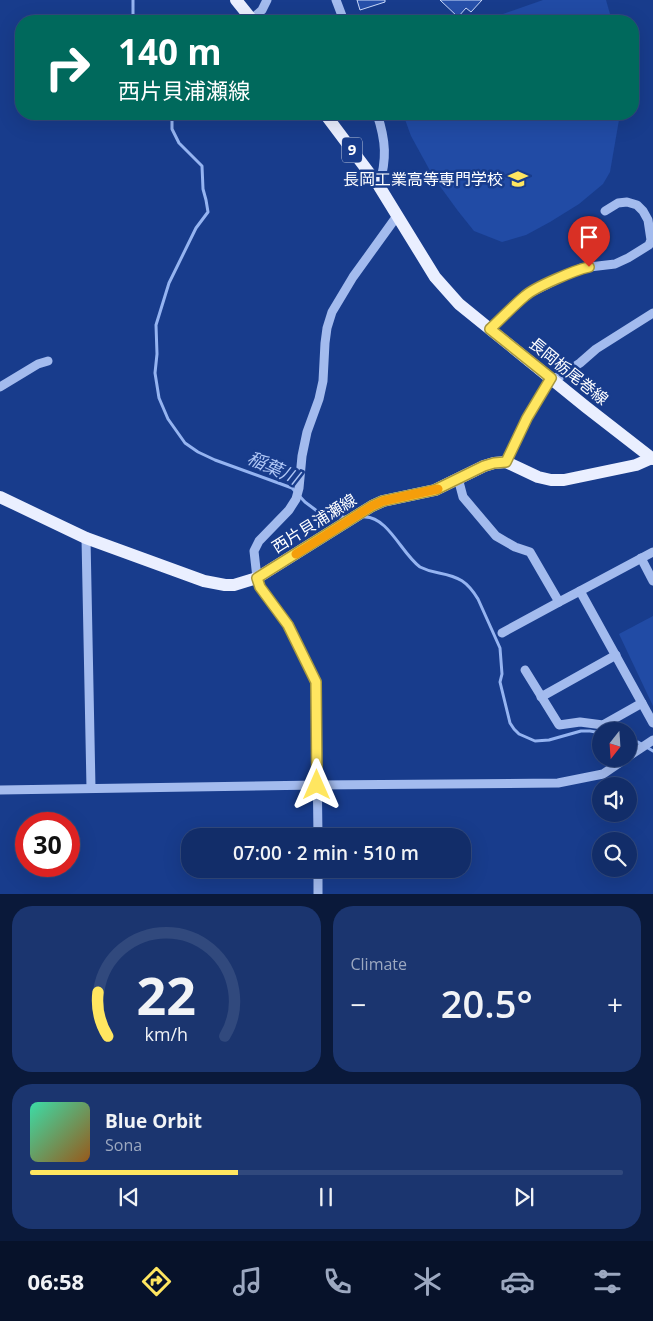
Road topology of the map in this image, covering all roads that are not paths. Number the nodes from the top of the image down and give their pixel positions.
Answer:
1 (236, 0) edge
2 (267, 0) edge
3 (336, 0) edge
4 (247, 15) edge
5 (257, 15) edge
6 (342, 15) edge
7 (330, 120) edge
8 (379, 120) edge
9 (379, 186) junction
10 (605, 211) dead end
11 (397, 216) junction
12 (653, 313) edge
13 (490, 329) junction
14 (48, 361) dead end
15 (551, 378) junction
16 (0, 387) edge
17 (653, 458) edge
18 (506, 462) junction
19 (458, 478) junction
20 (0, 497) edge
21 (86, 538) junction
22 (653, 552) edge
23 (641, 558) junction
24 (257, 578) junction
25 (653, 581) edge
26 (580, 591) junction
27 (559, 602) junction
28 (502, 633) dead end
29 (616, 655) junction
30 (525, 670) dead end
31 (541, 696) junction
32 (642, 703) junction
33 (653, 723) edge
34 (653, 741) edge
35 (638, 750) edge
36 (612, 768) edge
37 (317, 785) junction
38 (91, 788) junction
39 (0, 790) edge
40 (318, 828) edge
41 (318, 878) edge
42 (318, 894) edge

1 - 4 main road
2 - 5 street
3 - 6 street
7 - 9 main road, 長岡栃尾巻線 / 9
8 - 9 street
9 - 11 main road, 長岡栃尾巻線 / 9
10 - 13 street
11 - 13 main road, 長岡栃尾巻線 / 9
11 - 24 street
12 - 15 street
13 - 15 main road, 長岡栃尾巻線 / 9
14 - 16 street
15 - 17 main road, 長岡栃尾巻線 / 9
15 - 18 street
17 - 18 main road
18 - 19 main road, 西片貝浦瀬線
19 - 24 main road, 西片貝浦瀬線
19 - 27 street
20 - 21 main road, 西片貝浦瀬線
21 - 24 main road, 西片貝浦瀬線
21 - 38 street
22 - 23 street
23 - 25 street
23 - 26 street
24 - 37 street
26 - 27 street
26 - 29 street
27 - 28 street
29 - 31 street
29 - 32 street
30 - 31 street
31 - 32 street
32 - 33 street
34 - 35 street
36 - 37 street
37 - 38 street
37 - 40 street
38 - 39 street
41 - 42 street

